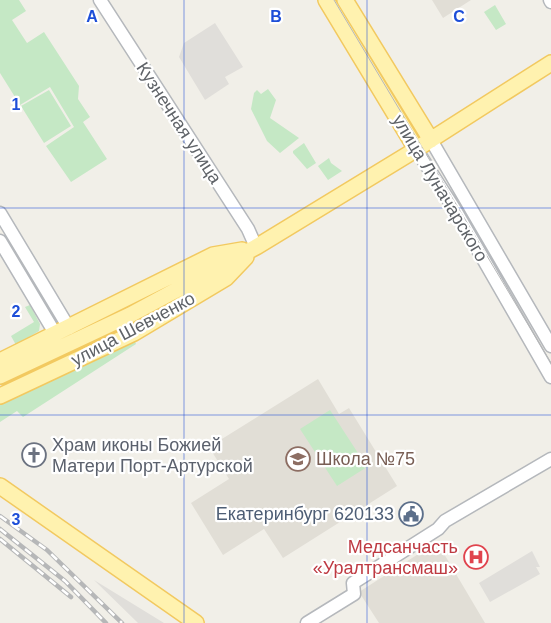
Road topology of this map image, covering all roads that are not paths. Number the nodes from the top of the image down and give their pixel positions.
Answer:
1 (100, 0) edge
2 (326, 0) edge
3 (345, 0) edge
4 (551, 62) edge
5 (431, 140) junction
6 (416, 149) junction
7 (0, 213) edge
8 (0, 241) edge
9 (256, 248) junction
10 (62, 331) junction
11 (551, 346) edge
12 (0, 361) edge
13 (0, 376) edge
14 (551, 377) edge
15 (0, 396) edge
16 (551, 459) edge
17 (0, 486) edge
18 (196, 623) edge
19 (307, 623) edge

1 - 9 street, Кузнечная улица
2 - 6 main road, улица Луначарского
3 - 5 main road, улица Луначарского
4 - 5 main road
5 - 6 main road
5 - 11 street, улица Луначарского
6 - 9 main road
6 - 14 street, улица Луначарского
7 - 10 street
8 - 10 street
9 - 10 main road, улица Шевченко
9 - 13 main road, улица Шевченко
9 - 15 main road, улица Шевченко
10 - 12 main road, улица Шевченко
16 - 19 street
17 - 18 main road

